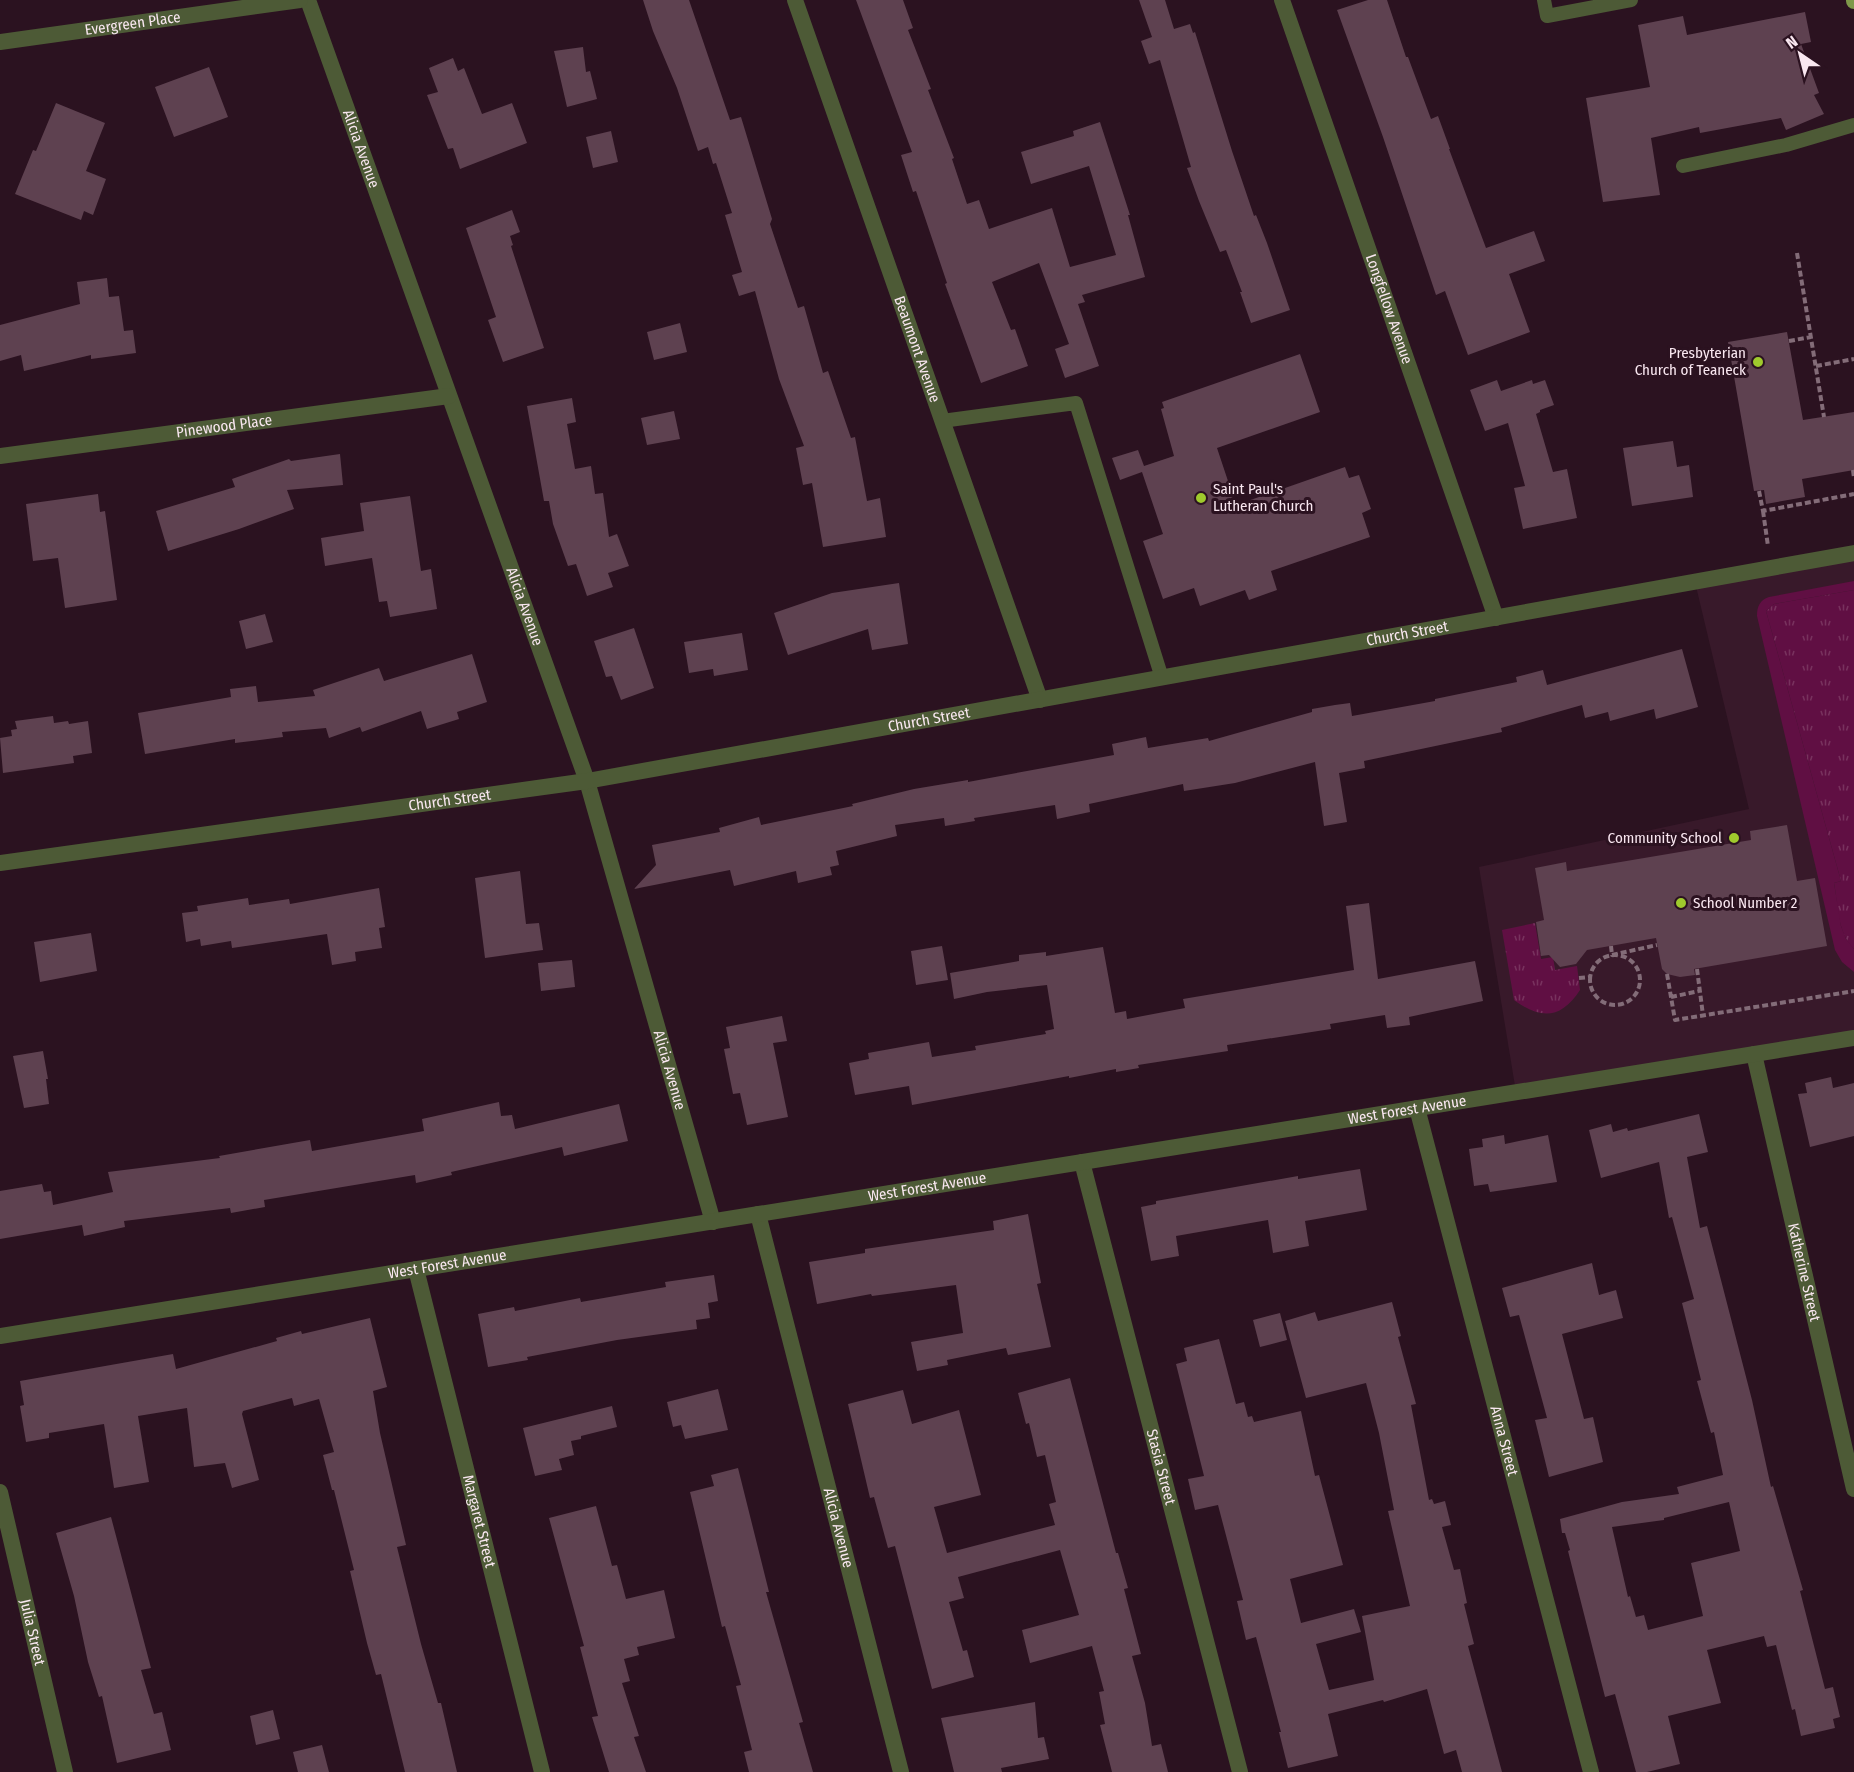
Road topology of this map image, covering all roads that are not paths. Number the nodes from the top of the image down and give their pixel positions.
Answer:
1 (300, 0) edge
2 (308, 0) edge
3 (795, 0) edge
4 (1282, 0) edge
5 (1545, 0) edge
6 (1631, 0) edge
7 (0, 42) edge
8 (1854, 125) edge
9 (1683, 166) dead end
10 (449, 396) junction
11 (942, 421) junction
12 (0, 456) edge
13 (1854, 553) edge
14 (1496, 618) junction
15 (1162, 678) junction
16 (1040, 700) junction
17 (587, 781) junction
18 (0, 863) edge
19 (1854, 1038) edge
20 (1754, 1054) junction
21 (1417, 1108) junction
22 (1082, 1162) junction
23 (758, 1214) junction
24 (713, 1221) junction
25 (416, 1269) junction
26 (0, 1336) edge
27 (1854, 1489) edge
28 (0, 1492) edge
29 (65, 1772) edge
30 (542, 1772) edge
31 (901, 1772) edge
32 (1239, 1772) edge
33 (1592, 1772) edge

1 - 7 street, Evergreen Place
2 - 10 street, Alicia Avenue
3 - 11 street, Beaumont Avenue
4 - 14 street, Longfellow Avenue
5 - 6 lane
8 - 9 lane
10 - 12 street, Pinewood Place
10 - 17 street, Alicia Avenue
11 - 15 lane
11 - 16 street, Beaumont Avenue
13 - 14 street, Church Street
14 - 15 street, Church Street
15 - 16 street, Church Street
16 - 17 street, Church Street
17 - 18 street, Church Street
17 - 24 street, Alicia Avenue
19 - 20 street, West Forest Avenue
20 - 21 street, West Forest Avenue
20 - 27 street, Katherine Street
21 - 22 street, West Forest Avenue
21 - 33 street, Anna Street
22 - 23 street, West Forest Avenue
22 - 32 street, Stasia Street
23 - 24 street, West Forest Avenue
23 - 31 street, Alicia Avenue
24 - 25 street, West Forest Avenue
25 - 26 street, West Forest Avenue
25 - 30 street, Margaret Street
28 - 29 street, Julia Street

